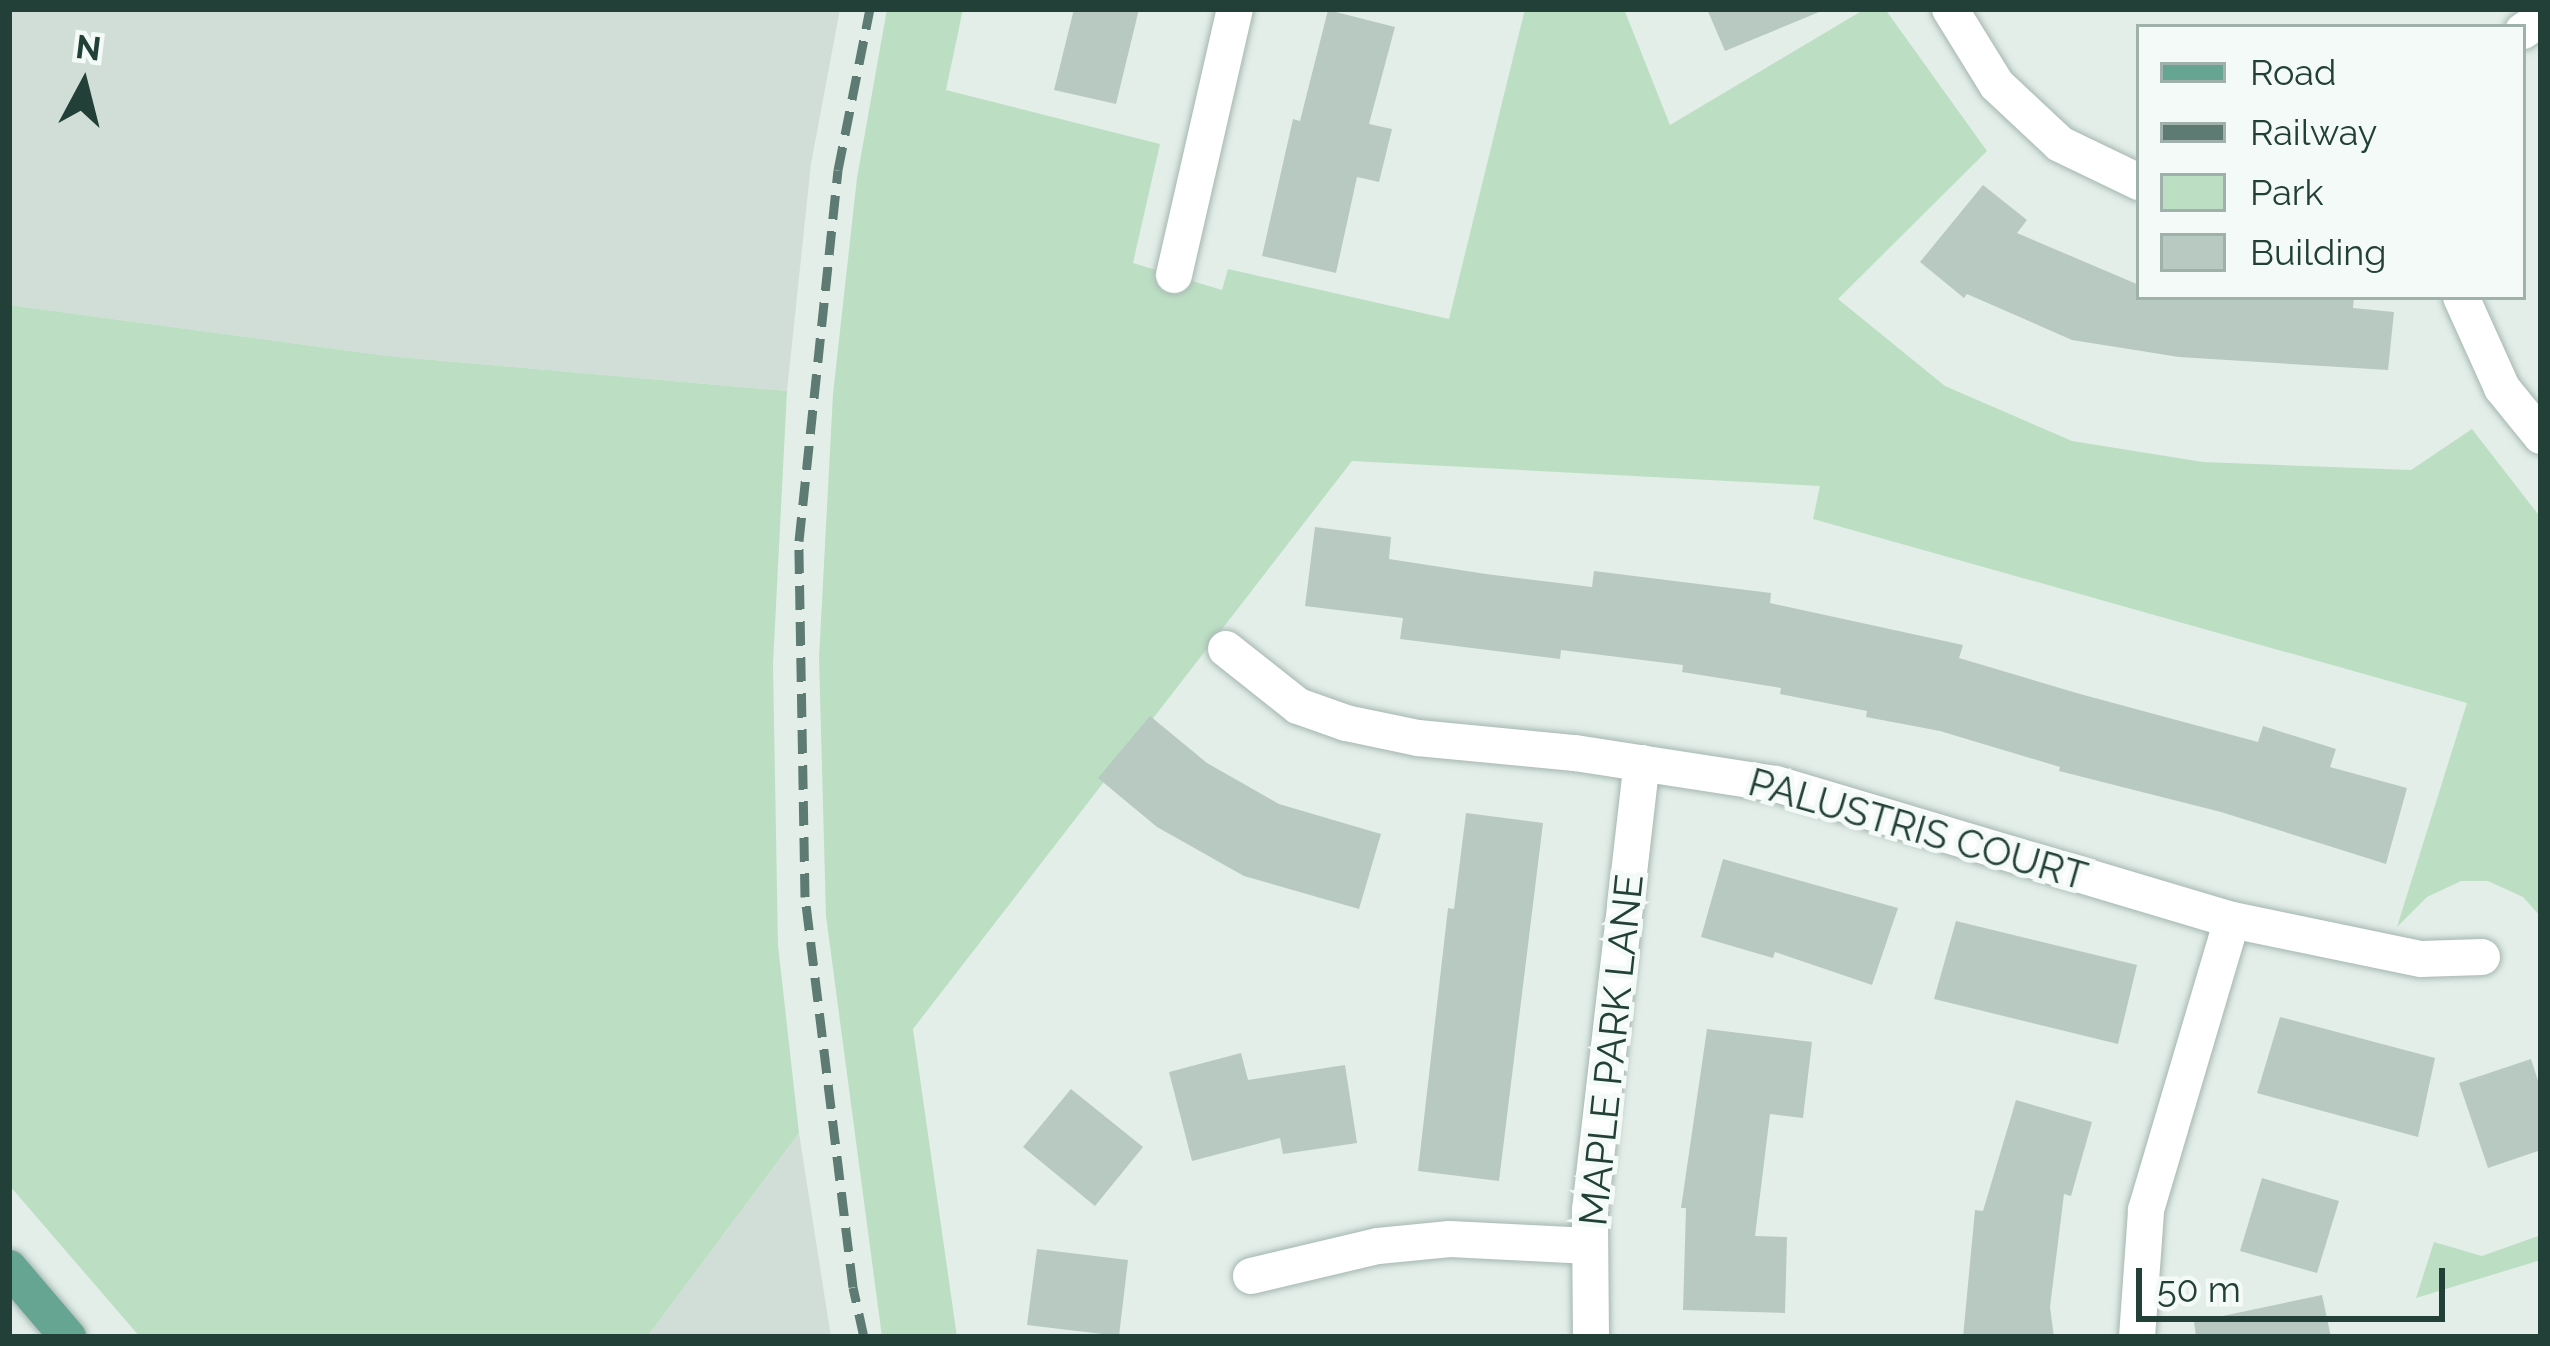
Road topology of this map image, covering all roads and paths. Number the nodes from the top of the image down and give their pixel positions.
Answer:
1 (1235, 9) edge
2 (1950, 9) edge
3 (2136, 181) edge
4 (1174, 275) dead end
5 (2462, 300) edge
6 (2541, 436) edge
7 (1226, 649) dead end
8 (1642, 763) junction
9 (2232, 920) junction
10 (2482, 957) dead end
11 (1590, 1246) junction
12 (9, 1268) edge
13 (1251, 1276) dead end
14 (68, 1337) edge
15 (1591, 1337) edge
16 (2137, 1337) edge

1 - 4 street
2 - 3 street
5 - 6 street
7 - 8 street, PALUSTRIS COURT
8 - 9 street, PALUSTRIS COURT
8 - 11 street, MAPLE PARK LANE
9 - 10 street, PALUSTRIS COURT
9 - 16 street
11 - 13 street
11 - 15 street, MAPLE PARK LANE
12 - 14 main road

